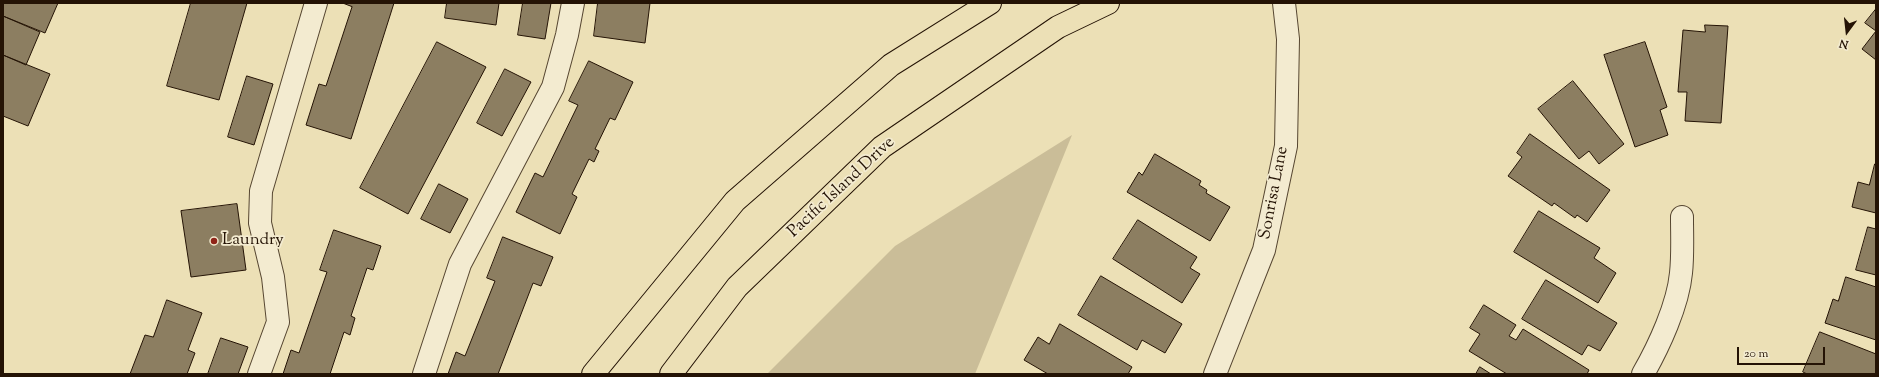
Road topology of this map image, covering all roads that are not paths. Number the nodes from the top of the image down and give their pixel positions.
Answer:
1 (316, 3) edge
2 (573, 3) edge
3 (990, 3) edge
4 (1108, 3) edge
5 (1284, 3) edge
6 (1682, 217) dead end
7 (259, 374) edge
8 (424, 374) edge
9 (593, 374) edge
10 (671, 374) edge
11 (1215, 374) edge
12 (1643, 374) edge

1 - 7 street
2 - 8 street
3 - 9 main road
4 - 10 main road, Pacific Island Drive
5 - 11 street, Sonrisa Lane
6 - 12 street

